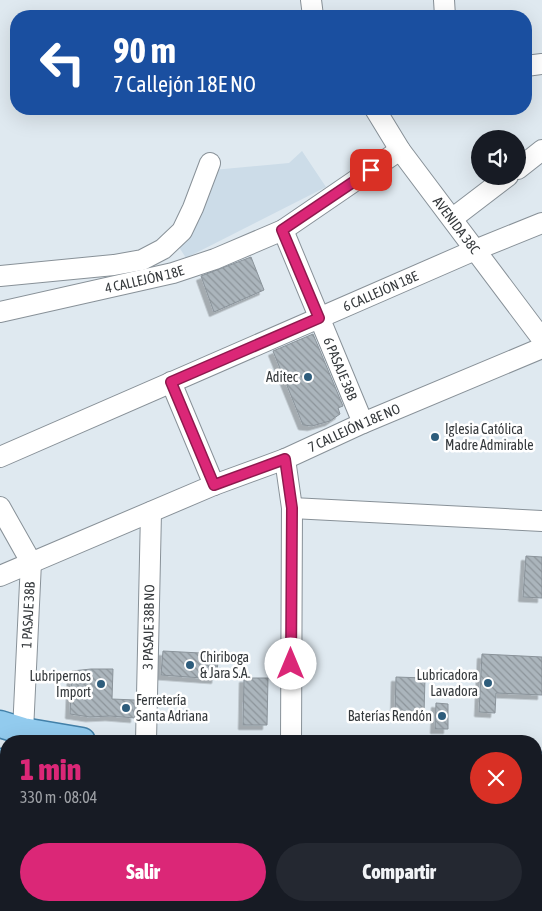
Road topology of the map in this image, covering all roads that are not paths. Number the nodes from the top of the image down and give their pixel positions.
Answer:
1 (379, 115) edge
2 (400, 150) junction
3 (542, 150) edge
4 (210, 162) dead end
5 (526, 163) edge
6 (496, 185) edge
7 (453, 218) junction
8 (542, 223) edge
9 (282, 230) junction
10 (164, 249) junction
11 (475, 250) junction
12 (53, 270) junction
13 (173, 273) junction
14 (0, 276) edge
15 (57, 300) junction
16 (0, 312) edge
17 (319, 318) junction
18 (542, 339) edge
19 (542, 348) edge
20 (171, 382) junction
21 (363, 423) junction
22 (0, 457) edge
23 (285, 459) junction
24 (214, 485) junction
25 (0, 507) edge
26 (292, 508) junction
27 (150, 512) junction
28 (542, 521) edge
29 (30, 562) junction
30 (0, 576) edge
31 (11, 728) edge
32 (49, 735) edge
33 (146, 735) edge
34 (291, 735) edge

1 - 2 street, AVENIDA 38C
2 - 7 street, AVENIDA 38C
2 - 9 street, 4 CALLEJÓN 18E
3 - 5 street
4 - 10 street
6 - 7 street
7 - 11 street, AVENIDA 38C
8 - 11 street, 6 CALLEJÓN 18E
9 - 13 street, 4 CALLEJÓN 18E
9 - 17 street, 6 PASAJE 38B
10 - 12 street
10 - 13 street
11 - 17 street, 6 CALLEJÓN 18E
11 - 18 street, AVENIDA 38C
12 - 14 street
12 - 15 street
13 - 15 street, 4 CALLEJÓN 18E
15 - 16 street, 4 CALLEJÓN 18E
17 - 20 street, 6 CALLEJÓN 18E
17 - 21 street, 6 PASAJE 38B
19 - 21 street, 7 CALLEJÓN 18E NO
20 - 22 street, 6 CALLEJÓN 18E
20 - 24 street
21 - 23 street, 7 CALLEJÓN 18E NO
23 - 24 street, 7 CALLEJÓN 18E NO
23 - 26 street
24 - 27 street, 7 CALLEJÓN 18E NO
25 - 29 street, 1 PASAJE 38B
26 - 28 street
26 - 34 street
27 - 29 street, 7 CALLEJÓN 18E NO
27 - 33 street, 3 PASAJE 38B NO
29 - 30 street, 7 CALLEJÓN 18E NO
29 - 31 street, 1 PASAJE 38B
31 - 32 main road

